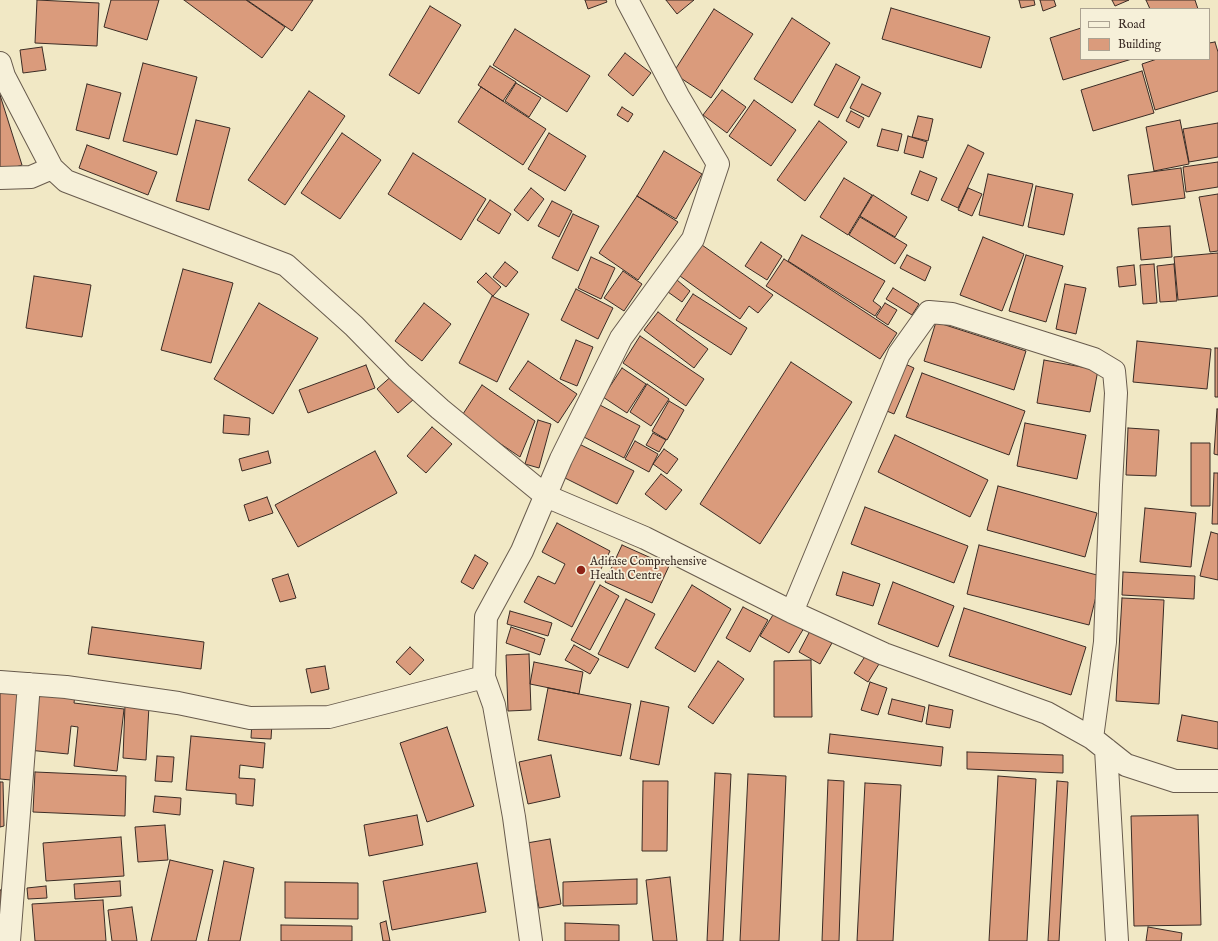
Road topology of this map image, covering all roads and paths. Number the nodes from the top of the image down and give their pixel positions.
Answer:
1 (628, 0) edge
2 (0, 63) edge
3 (52, 168) junction
4 (0, 178) edge
5 (546, 496) junction
6 (792, 612) junction
7 (484, 677) junction
8 (0, 682) edge
9 (29, 684) junction
10 (1099, 743) junction
11 (1218, 781) edge
12 (9, 941) edge
13 (531, 941) edge
14 (1117, 941) edge

1 - 5 street
2 - 3 street
3 - 4 street
3 - 5 street
5 - 6 street
5 - 7 street
6 - 10 street
6 - 10 street
7 - 9 street
7 - 13 street
8 - 9 street
9 - 12 street
10 - 11 street
10 - 14 street

